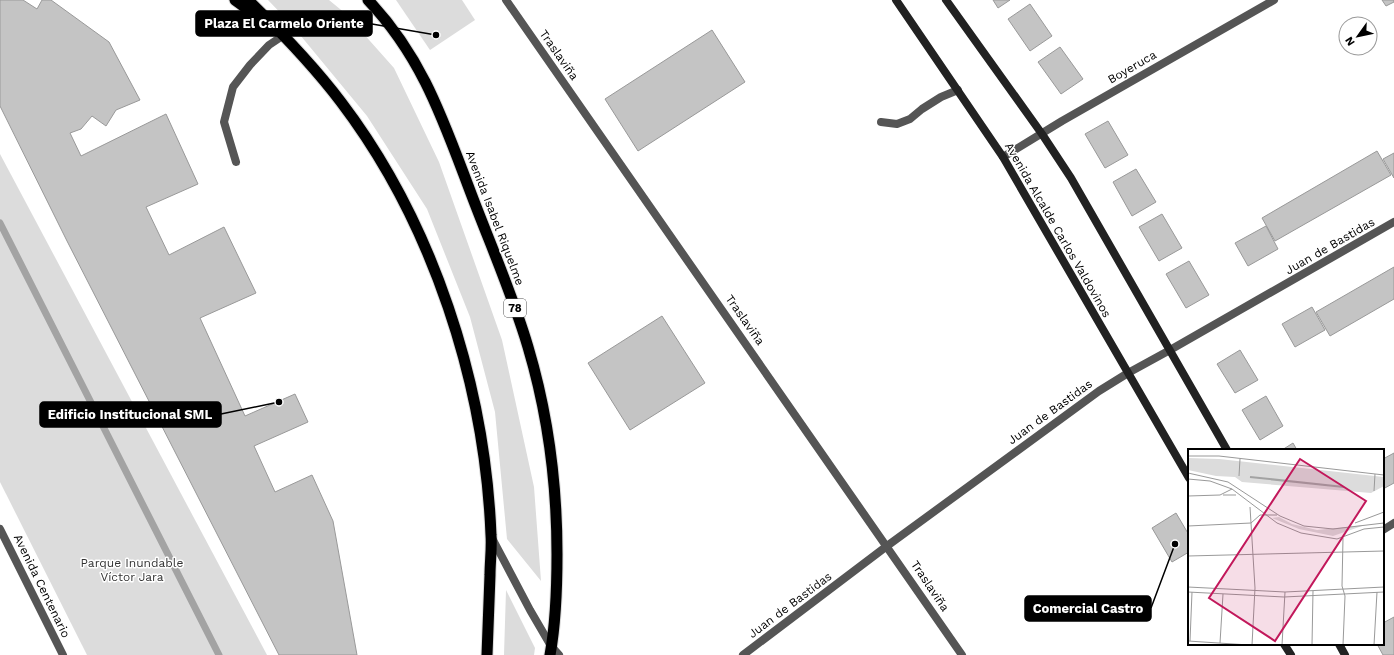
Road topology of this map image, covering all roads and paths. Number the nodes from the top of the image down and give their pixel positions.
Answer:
1 (235, 0) edge
2 (248, 0) edge
3 (368, 0) edge
4 (506, 0) edge
5 (896, 0) edge
6 (946, 0) edge
7 (1274, 0) edge
8 (284, 35) junction
9 (958, 90) junction
10 (881, 122) dead end
11 (1042, 134) junction
12 (1003, 157) junction
13 (236, 162) dead end
14 (1394, 222) edge
15 (1170, 350) junction
16 (1128, 373) junction
17 (1226, 449) edge
18 (1188, 476) edge
19 (1394, 523) edge
20 (0, 529) edge
21 (1384, 529) edge
22 (491, 536) junction
23 (888, 546) junction
24 (1285, 645) edge
25 (1340, 645) edge
26 (550, 651) edge
27 (63, 655) edge
28 (487, 655) edge
29 (559, 655) edge
30 (743, 655) edge
31 (962, 655) edge
32 (1291, 655) edge
33 (1345, 655) edge

1 - 8 highway
2 - 8 highway
3 - 26 highway, Avenida Isabel Riquelme / 78
4 - 23 street, Traslaviña
5 - 9 main road, Avenida Alcalde Carlos Valdovinos
6 - 11 main road
7 - 11 street, Boyeruca
8 - 13 street
8 - 22 highway
9 - 10 street
9 - 12 main road, Avenida Alcalde Carlos Valdovinos
11 - 12 street, Boyeruca
11 - 15 main road
12 - 16 main road, Avenida Alcalde Carlos Valdovinos
14 - 15 street, Juan de Bastidas
15 - 16 street, Juan de Bastidas
15 - 17 main road
16 - 18 main road, Avenida Alcalde Carlos Valdovinos
16 - 23 street, Juan de Bastidas
19 - 21 street
20 - 27 street, Avenida Centenario
22 - 26 street
22 - 28 highway
23 - 30 street, Juan de Bastidas
23 - 31 street, Traslaviña
24 - 32 main road
25 - 33 main road
26 - 29 street

